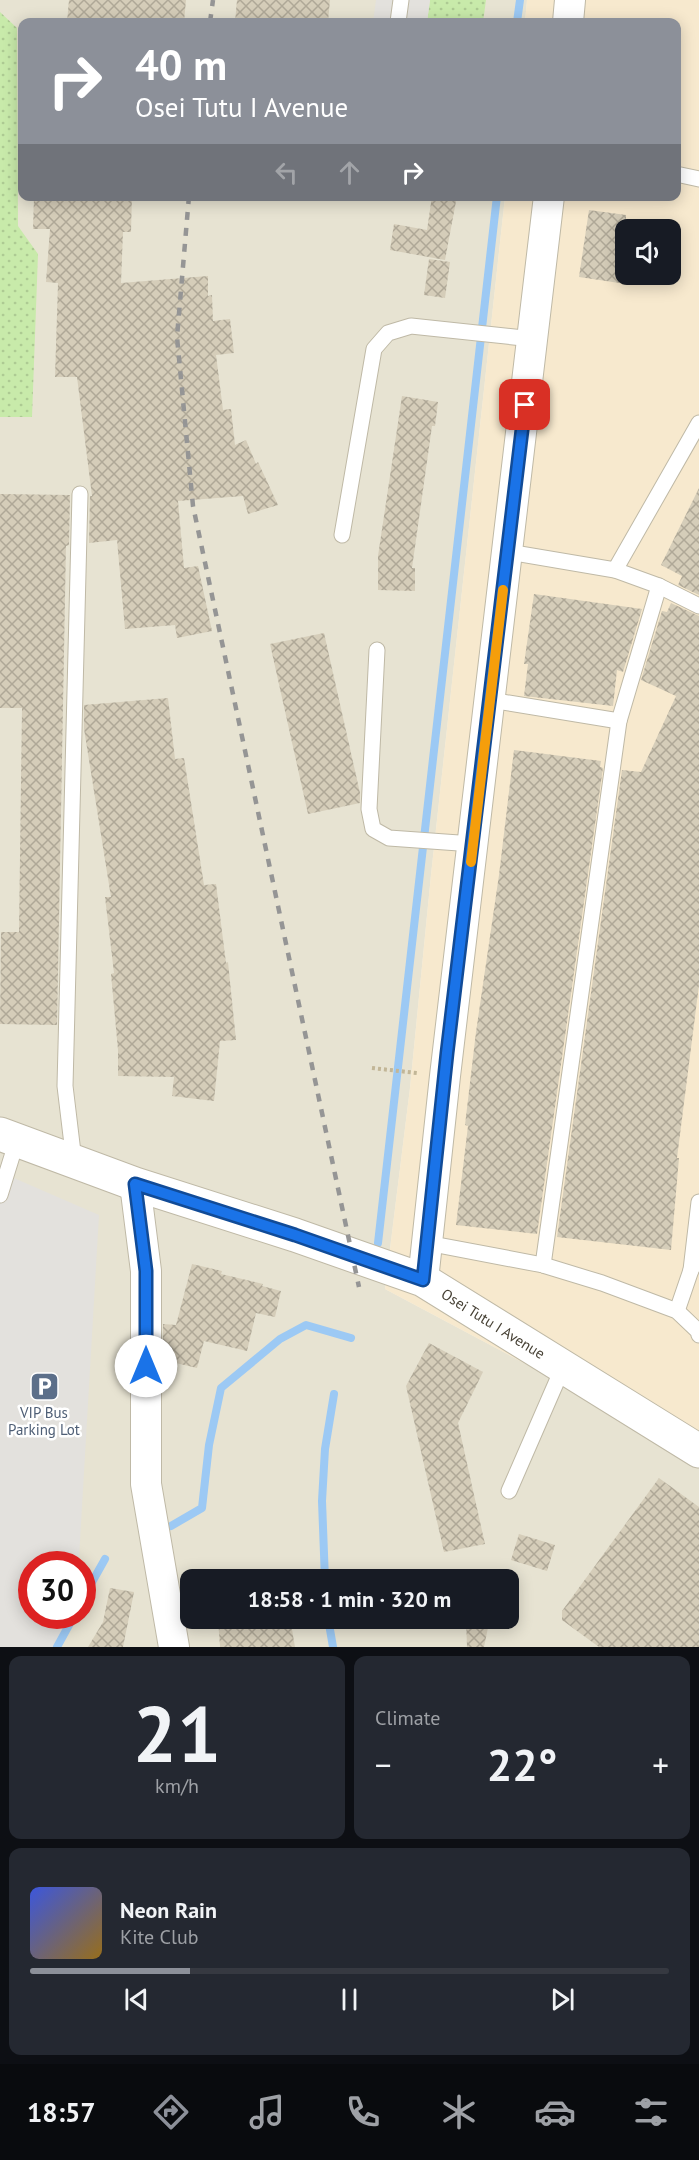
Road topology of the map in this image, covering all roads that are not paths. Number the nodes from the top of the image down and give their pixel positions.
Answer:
1 (401, 0) edge
2 (570, 0) edge
3 (399, 18) edge
4 (568, 18) edge
5 (681, 175) edge
6 (699, 179) edge
7 (548, 201) edge
8 (533, 339) junction
9 (699, 423) edge
10 (80, 494) dead end
11 (342, 536) dead end
12 (508, 552) junction
13 (615, 570) junction
14 (659, 586) junction
15 (699, 606) edge
16 (377, 650) dead end
17 (490, 700) junction
18 (619, 721) junction
19 (473, 844) junction
20 (9, 1137) edge
21 (74, 1161) junction
22 (135, 1184) junction
23 (0, 1195) edge
24 (699, 1202) edge
25 (427, 1243) junction
26 (699, 1256) edge
27 (543, 1265) junction
28 (691, 1270) junction
29 (423, 1280) junction
30 (678, 1311) junction
31 (698, 1332) edge
32 (563, 1367) junction
33 (699, 1451) edge
34 (509, 1491) dead end
35 (174, 1647) edge

1 - 3 lane
2 - 4 street
5 - 6 lane
7 - 8 street
8 - 11 lane
8 - 12 street
9 - 13 lane
10 - 21 lane
12 - 13 lane
12 - 17 street
13 - 14 lane
14 - 15 lane
14 - 18 lane
16 - 19 lane
17 - 18 lane
17 - 19 street
18 - 27 lane
19 - 25 street
20 - 21 street, Osei Tutu I Avenue
20 - 23 lane
21 - 22 street, Osei Tutu I Avenue
22 - 29 street, Osei Tutu I Avenue
22 - 35 street
24 - 28 lane
25 - 27 lane
25 - 29 street
26 - 28 lane
27 - 30 lane
28 - 30 lane
29 - 32 street, Osei Tutu I Avenue
30 - 31 lane
32 - 33 street, Osei Tutu I Avenue
32 - 34 lane

